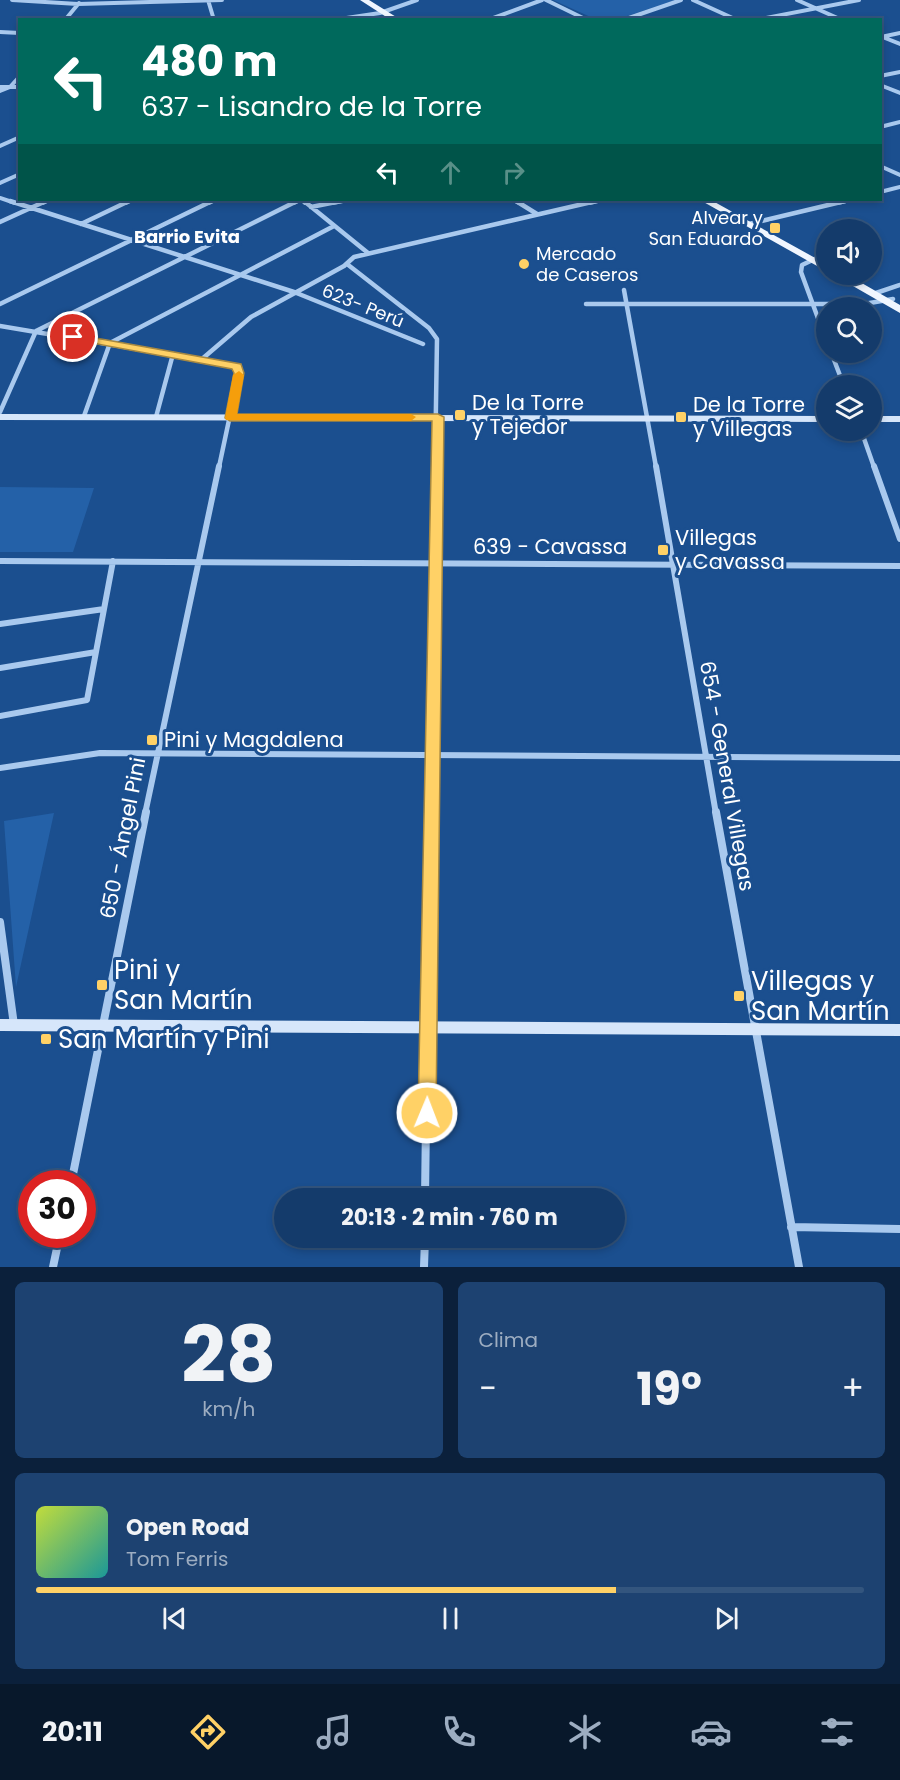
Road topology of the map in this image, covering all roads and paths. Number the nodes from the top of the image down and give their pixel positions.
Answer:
1 (12, 0) edge
2 (222, 0) edge
3 (358, 0) edge
4 (364, 0) edge
5 (417, 0) edge
6 (542, 0) edge
7 (546, 0) edge
8 (681, 0) edge
9 (693, 0) edge
10 (797, 0) edge
11 (859, 0) edge
12 (208, 1) edge
13 (80, 2) edge
14 (815, 8) junction
15 (382, 13) junction
16 (67, 18) edge
17 (213, 18) edge
18 (347, 18) edge
19 (388, 18) edge
20 (393, 18) edge
21 (493, 18) edge
22 (583, 18) edge
23 (629, 18) edge
24 (733, 18) edge
25 (766, 18) edge
26 (838, 18) edge
27 (0, 32) edge
28 (18, 33) edge
29 (900, 33) edge
30 (882, 36) edge
31 (882, 36) edge
32 (900, 44) edge
33 (900, 72) edge
34 (882, 76) edge
35 (18, 78) edge
36 (882, 86) edge
37 (0, 87) edge
38 (10, 87) junction
39 (18, 87) edge
40 (0, 91) edge
41 (900, 93) edge
42 (900, 122) edge
43 (882, 126) edge
44 (18, 138) edge
45 (0, 146) edge
46 (882, 166) edge
47 (18, 175) edge
48 (900, 175) edge
49 (0, 183) edge
50 (900, 187) edge
51 (882, 192) edge
52 (0, 198) edge
53 (47, 201) edge
54 (130, 201) edge
55 (213, 201) edge
56 (299, 201) edge
57 (302, 201) edge
58 (343, 201) edge
59 (516, 201) edge
60 (597, 201) edge
61 (707, 201) edge
62 (718, 201) edge
63 (846, 201) edge
64 (311, 207) junction
65 (31, 208) junction
66 (537, 214) junction
67 (0, 222) edge
68 (752, 223) junction
69 (81, 224) junction
70 (334, 226) junction
71 (130, 241) junction
72 (368, 254) junction
73 (181, 257) junction
74 (816, 257) edge
75 (816, 260) edge
76 (347, 264) junction
77 (238, 274) junction
78 (859, 285) edge
79 (866, 285) edge
80 (900, 285) edge
81 (624, 290) dead end
82 (294, 292) junction
83 (886, 298) edge
84 (0, 304) edge
85 (586, 304) dead end
86 (627, 304) junction
87 (813, 304) junction
88 (900, 310) edge
89 (816, 312) edge
90 (0, 326) edge
91 (36, 331) junction
92 (110, 343) junction
93 (423, 345) dead end
94 (173, 354) junction
95 (202, 359) junction
96 (0, 412) edge
97 (84, 416) junction
98 (0, 417) edge
99 (156, 417) junction
100 (438, 417) junction
101 (230, 418) junction
102 (646, 418) junction
103 (816, 419) edge
104 (882, 419) edge
105 (900, 419) edge
106 (865, 441) edge
107 (900, 539) edge
108 (0, 561) edge
109 (113, 561) junction
110 (199, 562) junction
111 (434, 563) junction
112 (674, 564) junction
113 (900, 566) edge
114 (104, 609) junction
115 (0, 624) edge
116 (96, 652) junction
117 (0, 668) edge
118 (0, 716) edge
119 (158, 754) junction
120 (432, 756) junction
121 (705, 758) junction
122 (900, 758) edge
123 (0, 768) edge
124 (0, 922) edge
125 (1, 946) edge
126 (7, 1025) edge
127 (104, 1027) junction
128 (429, 1027) junction
129 (755, 1028) junction
130 (900, 1030) edge
131 (74, 1170) edge
132 (425, 1188) edge
133 (791, 1227) junction
134 (900, 1228) edge
135 (57, 1248) edge
136 (425, 1248) edge
137 (53, 1267) edge
138 (424, 1267) edge
139 (799, 1267) edge

1 - 13 street
2 - 12 street
3 - 15 main road
4 - 15 main road
5 - 15 street
6 - 21 street
7 - 22 street
8 - 23 street
9 - 24 street
10 - 14 street
11 - 14 street
12 - 13 street
12 - 17 street
13 - 16 street
14 - 25 street
14 - 26 street
15 - 18 street
15 - 19 main road
15 - 20 main road
27 - 28 street
29 - 30 street
31 - 32 street
33 - 34 street
35 - 38 street
36 - 41 street
37 - 38 street
38 - 39 street
38 - 40 street
42 - 43 street
44 - 45 street
46 - 48 street
47 - 49 street
50 - 51 street
52 - 65 street, 623- Perú
53 - 65 street
54 - 69 street
55 - 71 street
56 - 73 street
57 - 64 street
58 - 64 street
59 - 66 street
60 - 66 street
61 - 68 main road
62 - 68 main road
63 - 68 street
64 - 70 street
65 - 67 street
65 - 69 street, 623- Perú
66 - 72 street
68 - 74 main road
69 - 71 street, 623- Perú
70 - 72 street
70 - 77 street
71 - 73 street, 623- Perú
71 - 84 street
72 - 76 street
73 - 77 street, 623- Perú
73 - 91 street
75 - 87 street
76 - 82 street
76 - 100 street
77 - 82 street, 623- Perú
77 - 92 street
78 - 83 main road
79 - 83 main road
80 - 83 street
81 - 86 street, 654 - General Villegas
82 - 93 street, 623- Perú
82 - 95 street
83 - 87 street
83 - 88 main road
85 - 86 street
86 - 87 street
86 - 102 street, 654 - General Villegas
87 - 89 street
90 - 91 street
91 - 92 street
91 - 96 street
92 - 94 street
92 - 97 street
94 - 95 street
94 - 99 street
95 - 101 street, 650 - Ángel Pini
97 - 98 street
97 - 99 street
99 - 101 street
100 - 101 street
100 - 102 street
100 - 111 street
101 - 110 street, 650 - Ángel Pini
102 - 103 street
102 - 112 street, 654 - General Villegas
104 - 105 street
106 - 107 street
108 - 109 street, 639 - Cavassa
109 - 110 street, 639 - Cavassa
109 - 114 street
110 - 111 street, 639 - Cavassa
110 - 119 street, 650 - Ángel Pini
111 - 112 street, 639 - Cavassa
111 - 120 street
112 - 113 street, 639 - Cavassa
112 - 121 street, 654 - General Villegas
114 - 115 street
114 - 116 street
116 - 117 street
116 - 118 street
119 - 120 street
119 - 123 street
119 - 127 street, 650 - Ángel Pini
120 - 121 street
120 - 128 street
121 - 122 street
121 - 129 street, 654 - General Villegas
124 - 125 street
125 - 126 street
126 - 127 street
127 - 128 street
127 - 131 street, 650 - Ángel Pini
128 - 129 street
128 - 132 street
129 - 130 street
129 - 133 street, 654 - General Villegas
133 - 134 street
133 - 139 street, 654 - General Villegas
135 - 137 street
136 - 138 street

